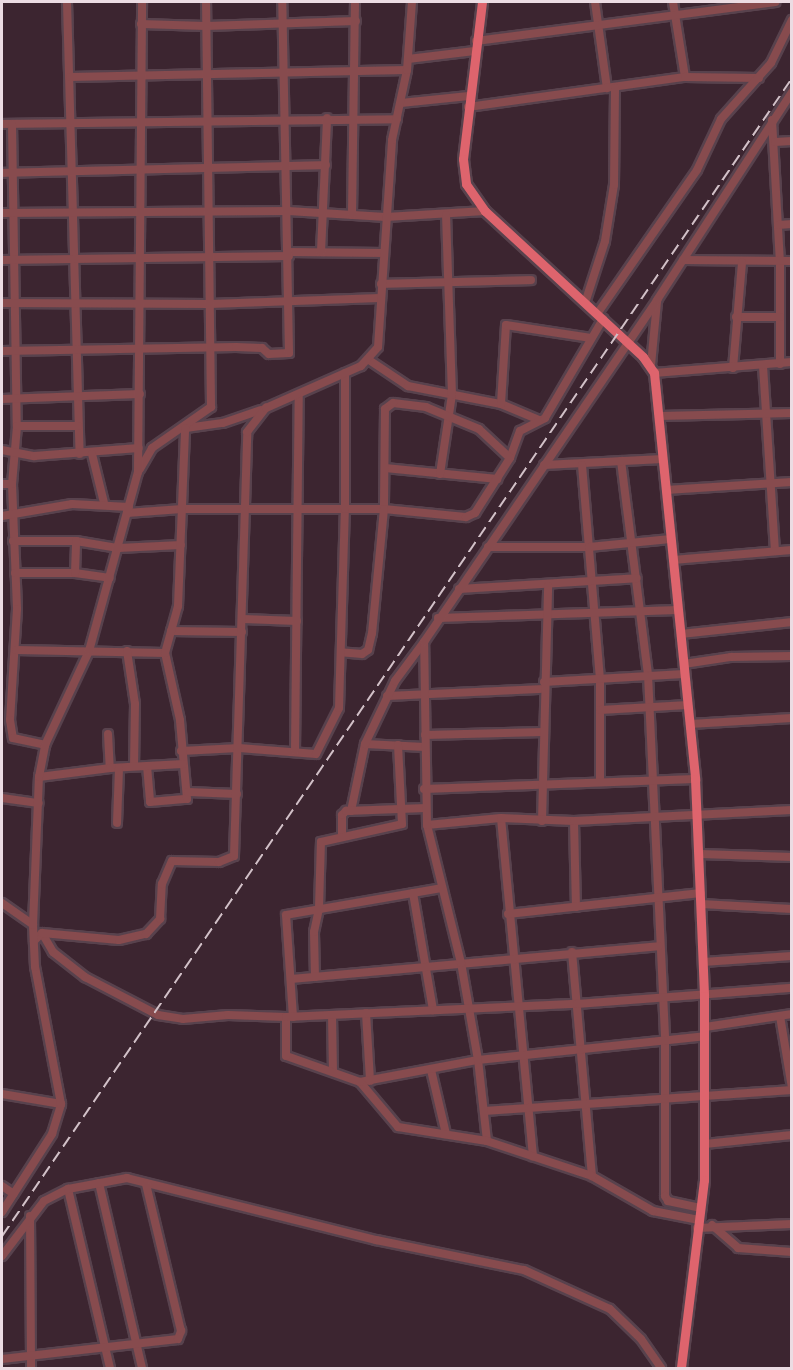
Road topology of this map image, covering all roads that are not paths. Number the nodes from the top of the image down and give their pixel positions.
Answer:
1 (67, 2) edge
2 (142, 2) edge
3 (206, 2) edge
4 (282, 2) edge
5 (355, 2) edge
6 (412, 2) edge
7 (482, 2) edge
8 (595, 2) edge
9 (673, 2) edge
10 (775, 2) edge
11 (676, 16) junction
12 (792, 20) edge
13 (356, 21) junction
14 (282, 23) junction
15 (141, 24) junction
16 (206, 26) junction
17 (600, 27) junction
18 (476, 46) junction
19 (408, 59) junction
20 (356, 70) junction
21 (406, 70) junction
22 (285, 71) junction
23 (206, 73) junction
24 (140, 74) junction
25 (70, 77) junction
26 (684, 77) junction
27 (759, 78) junction
28 (611, 88) junction
29 (792, 92) edge
30 (469, 96) junction
31 (401, 103) junction
32 (787, 106) edge
33 (468, 107) junction
34 (327, 118) junction
35 (285, 119) junction
36 (355, 119) junction
37 (397, 119) junction
38 (772, 120) junction
39 (138, 122) junction
40 (207, 122) junction
41 (2, 124) edge
42 (12, 124) junction
43 (71, 124) junction
44 (792, 141) edge
45 (775, 142) junction
46 (287, 165) junction
47 (326, 165) junction
48 (208, 167) junction
49 (139, 168) junction
50 (73, 170) junction
51 (2, 173) edge
52 (12, 173) junction
53 (288, 211) junction
54 (485, 211) junction
55 (322, 212) junction
56 (2, 213) edge
57 (13, 213) junction
58 (207, 213) junction
59 (76, 214) junction
60 (140, 214) junction
61 (352, 215) junction
62 (446, 215) junction
63 (386, 217) junction
64 (792, 224) edge
65 (778, 225) junction
66 (321, 252) junction
67 (384, 253) junction
68 (289, 254) junction
69 (210, 256) junction
70 (141, 258) junction
71 (76, 259) junction
72 (2, 260) edge
73 (14, 260) junction
74 (683, 260) junction
75 (780, 261) junction
76 (792, 261) edge
77 (742, 262) junction
78 (531, 280) dead end
79 (381, 284) junction
80 (450, 285) junction
81 (380, 298) junction
82 (657, 300) junction
83 (289, 302) junction
84 (2, 303) edge
85 (15, 303) junction
86 (585, 303) junction
87 (141, 304) junction
88 (210, 304) junction
89 (74, 305) junction
90 (600, 316) junction
91 (736, 317) junction
92 (780, 317) junction
93 (591, 338) junction
94 (628, 342) junction
95 (211, 348) junction
96 (75, 349) junction
97 (16, 350) junction
98 (141, 350) junction
99 (2, 351) edge
100 (369, 360) junction
101 (792, 362) edge
102 (780, 364) junction
103 (763, 366) junction
104 (733, 368) junction
105 (652, 369) junction
106 (345, 373) junction
107 (140, 394) junction
108 (452, 394) junction
109 (299, 395) junction
110 (78, 397) junction
111 (2, 399) edge
112 (17, 399) junction
113 (501, 404) junction
114 (266, 408) junction
115 (792, 412) edge
116 (768, 413) junction
117 (449, 415) junction
118 (659, 416) junction
119 (539, 420) junction
120 (17, 426) junction
121 (78, 426) junction
122 (183, 429) junction
123 (139, 447) junction
124 (2, 450) edge
125 (80, 454) junction
126 (92, 454) junction
127 (15, 455) junction
128 (510, 458) junction
129 (663, 459) junction
130 (621, 461) junction
131 (544, 465) junction
132 (582, 465) junction
133 (385, 468) junction
134 (138, 472) junction
135 (440, 474) junction
136 (497, 479) junction
137 (792, 482) edge
138 (2, 484) edge
139 (12, 484) junction
140 (771, 484) junction
141 (666, 490) junction
142 (104, 503) junction
143 (182, 508) junction
144 (247, 508) junction
145 (298, 509) junction
146 (345, 509) junction
147 (128, 510) junction
148 (384, 510) junction
149 (14, 515) junction
150 (2, 516) edge
151 (671, 539) junction
152 (13, 541) junction
153 (76, 541) junction
154 (633, 542) junction
155 (181, 544) junction
156 (118, 548) junction
157 (488, 548) junction
158 (589, 548) junction
159 (792, 550) edge
160 (775, 551) junction
161 (673, 560) junction
162 (15, 573) junction
163 (75, 573) junction
164 (110, 578) junction
165 (637, 578) junction
166 (591, 584) junction
167 (548, 586) junction
168 (459, 589) junction
169 (678, 610) junction
170 (642, 612) junction
171 (594, 615) junction
172 (547, 616) junction
173 (438, 618) junction
174 (243, 619) junction
175 (297, 621) junction
176 (792, 622) edge
177 (171, 631) junction
178 (242, 632) junction
179 (681, 634) junction
180 (424, 642) junction
181 (16, 650) junction
182 (89, 651) junction
183 (127, 651) junction
184 (341, 652) junction
185 (165, 653) junction
186 (792, 656) edge
187 (684, 669) junction
188 (648, 675) junction
189 (600, 680) junction
190 (544, 685) junction
191 (387, 696) junction
192 (425, 696) junction
193 (688, 705) junction
194 (650, 706) junction
195 (600, 710) junction
196 (792, 718) edge
197 (690, 724) junction
198 (544, 732) junction
199 (108, 734) dead end
200 (425, 735) junction
201 (365, 744) junction
202 (45, 745) junction
203 (398, 745) junction
204 (425, 747) junction
205 (239, 748) junction
206 (181, 751) junction
207 (295, 751) junction
208 (183, 764) junction
209 (134, 766) junction
210 (147, 766) junction
211 (110, 768) junction
212 (119, 768) junction
213 (39, 777) junction
214 (695, 779) junction
215 (653, 780) junction
216 (600, 782) junction
217 (544, 786) junction
218 (424, 789) junction
219 (188, 792) junction
220 (237, 795) junction
221 (2, 798) edge
222 (39, 803) junction
223 (401, 808) junction
224 (426, 808) junction
225 (792, 810) edge
226 (351, 811) junction
227 (698, 816) junction
228 (501, 818) junction
229 (654, 818) junction
230 (542, 820) junction
231 (574, 821) junction
232 (117, 823) dead end
233 (427, 825) junction
234 (342, 836) junction
235 (700, 854) junction
236 (792, 857) edge
237 (442, 888) junction
238 (413, 893) junction
239 (701, 893) junction
240 (657, 897) junction
241 (2, 903) edge
242 (701, 904) junction
243 (576, 907) junction
244 (319, 908) junction
245 (792, 909) edge
246 (508, 914) junction
247 (33, 925) junction
248 (42, 933) junction
249 (34, 941) junction
250 (659, 946) junction
251 (572, 952) junction
252 (792, 956) edge
253 (514, 957) junction
254 (703, 962) junction
255 (461, 963) junction
256 (424, 967) junction
257 (315, 977) junction
258 (291, 979) junction
259 (792, 988) edge
260 (704, 996) junction
261 (662, 998) junction
262 (577, 1004) junction
263 (519, 1006) junction
264 (469, 1008) junction
265 (433, 1010) junction
266 (366, 1013) junction
267 (792, 1014) edge
268 (332, 1015) junction
269 (780, 1016) junction
270 (289, 1017) junction
271 (705, 1031) junction
272 (665, 1042) junction
273 (580, 1049) junction
274 (789, 1054) edge
275 (525, 1055) junction
276 (478, 1060) junction
277 (431, 1070) junction
278 (333, 1071) junction
279 (370, 1081) junction
280 (360, 1082) junction
281 (792, 1089) edge
282 (2, 1094) edge
283 (705, 1099) junction
284 (665, 1100) junction
285 (585, 1103) junction
286 (61, 1104) junction
287 (530, 1107) junction
288 (484, 1111) junction
289 (446, 1134) junction
290 (792, 1135) edge
291 (486, 1141) junction
292 (705, 1144) junction
293 (533, 1156) junction
294 (592, 1176) junction
295 (99, 1183) junction
296 (146, 1184) junction
297 (2, 1186) edge
298 (68, 1189) junction
299 (14, 1194) junction
300 (700, 1208) junction
301 (2, 1212) edge
302 (30, 1214) junction
303 (698, 1224) junction
304 (792, 1224) edge
305 (712, 1225) junction
306 (792, 1252) edge
307 (2, 1256) edge
308 (137, 1345) junction
309 (104, 1347) junction
310 (31, 1355) junction
311 (2, 1359) edge
312 (31, 1368) edge
313 (110, 1368) edge
314 (142, 1368) edge
315 (661, 1368) edge
316 (681, 1368) edge

1 - 25 street
2 - 15 street
3 - 16 street
4 - 14 street
5 - 13 street
6 - 19 street
7 - 18 main road
8 - 17 street
9 - 11 street
10 - 11 street
11 - 17 street
11 - 26 street
12 - 27 street
13 - 14 street
13 - 20 street
14 - 16 street
14 - 22 street
15 - 16 street
15 - 24 street
16 - 23 street
17 - 18 street
17 - 28 street
18 - 19 street
18 - 30 main road
19 - 21 street
20 - 21 street
20 - 22 street
20 - 36 street
21 - 31 street
22 - 23 street
22 - 35 street
23 - 24 street
23 - 40 street
24 - 25 street
24 - 39 street
25 - 43 street
26 - 27 street
26 - 28 street
27 - 90 street
28 - 33 street
28 - 86 street
29 - 32 street
30 - 31 street
30 - 33 main road
31 - 37 street
32 - 38 street
33 - 54 main road
34 - 35 street
34 - 36 street
34 - 47 street
35 - 40 street
35 - 46 street
36 - 37 street
36 - 61 street
37 - 63 street
38 - 45 street
38 - 74 street
39 - 40 street
39 - 43 street
39 - 49 street
40 - 48 street
41 - 42 street
42 - 43 street
42 - 52 street
43 - 50 street
44 - 45 street
45 - 65 street
46 - 47 street
46 - 48 street
46 - 53 street
47 - 55 street
48 - 49 street
48 - 58 street
49 - 50 street
49 - 60 street
50 - 52 street
50 - 59 street
51 - 52 street
52 - 57 street
53 - 55 street
53 - 58 street
53 - 68 street
54 - 62 street
54 - 86 main road
55 - 61 street
55 - 66 street
56 - 57 street
57 - 59 street
57 - 73 street
58 - 60 street
58 - 69 street
59 - 60 street
59 - 71 street
60 - 70 street
61 - 63 street
62 - 63 street
62 - 80 street
63 - 67 street
64 - 65 street
65 - 75 street
66 - 67 street
66 - 68 street
67 - 79 street
68 - 69 street
68 - 83 street
69 - 70 street
69 - 88 street
70 - 71 street
70 - 87 street
71 - 73 street
71 - 89 street
72 - 73 street
73 - 85 street
74 - 77 street
74 - 82 street
75 - 76 street
75 - 77 street
75 - 92 street
77 - 91 street
78 - 80 street
79 - 80 street
79 - 81 street
80 - 108 street
81 - 83 street
81 - 100 street
82 - 94 street
82 - 105 street
83 - 88 street
83 - 95 street
84 - 85 street
85 - 89 street
85 - 97 street
86 - 90 main road
87 - 88 street
87 - 89 street
87 - 98 street
88 - 95 street
89 - 96 street
90 - 93 street
90 - 94 main road
91 - 92 street
91 - 104 street
92 - 102 street
93 - 113 street
93 - 119 street
94 - 105 main road
94 - 131 street
95 - 98 street
95 - 122 street
96 - 97 street
96 - 98 street
96 - 110 street
97 - 99 street
97 - 112 street
98 - 107 street
100 - 106 street
100 - 108 street
101 - 102 street
102 - 103 street
103 - 104 street
103 - 116 street
104 - 105 street
105 - 118 main road
106 - 109 street
106 - 146 street
107 - 110 street
107 - 123 street
108 - 113 street
108 - 117 street
109 - 114 street
109 - 145 street
110 - 112 street
110 - 121 street
111 - 112 street
112 - 120 street
113 - 119 street
114 - 122 street
114 - 144 street
115 - 116 street
116 - 118 street
116 - 140 street
117 - 128 street
117 - 133 street
117 - 135 street
118 - 129 main road
119 - 128 street
120 - 121 street
120 - 127 street
121 - 125 street
122 - 134 street
122 - 143 street
123 - 126 street
123 - 134 street
124 - 127 street
125 - 126 street
125 - 127 street
126 - 142 street
127 - 139 street
128 - 136 street
129 - 130 street
129 - 141 main road
130 - 132 street
130 - 154 street
131 - 132 street
131 - 157 street
132 - 158 street
133 - 135 street
133 - 148 street
134 - 147 street
135 - 136 street
136 - 148 street
137 - 140 street
138 - 139 street
139 - 149 street
140 - 141 street
140 - 160 street
141 - 151 main road
142 - 147 street
142 - 149 street
143 - 144 street
143 - 147 street
143 - 155 street
144 - 145 street
144 - 174 street
145 - 146 street
145 - 175 street
146 - 148 street
146 - 184 street
147 - 156 street
148 - 184 street
149 - 150 street
149 - 152 street
151 - 154 street
151 - 161 main road
152 - 153 street
152 - 162 street
153 - 156 street
153 - 163 street
154 - 158 street
154 - 165 street
155 - 156 street
155 - 177 street
156 - 164 street
157 - 158 street
157 - 168 street
158 - 166 street
159 - 160 street
160 - 161 street
161 - 169 main road
162 - 163 street
162 - 181 street
163 - 164 street
164 - 182 street
165 - 166 street
165 - 170 street
166 - 167 street
166 - 171 street
167 - 168 street
167 - 172 street
168 - 173 street
169 - 170 street
169 - 179 main road
170 - 171 street
170 - 188 street
171 - 172 street
171 - 189 street
172 - 173 street
172 - 190 street
173 - 180 street
174 - 175 street
174 - 178 street
175 - 207 street
176 - 179 street
177 - 178 street
177 - 185 street
178 - 205 street
179 - 187 main road
180 - 191 street
180 - 192 street
181 - 182 street
181 - 202 street
182 - 183 street
182 - 202 street
183 - 185 street
183 - 209 street
184 - 207 street
185 - 206 street
186 - 187 street
187 - 188 street
187 - 193 main road
188 - 189 street
188 - 194 street
189 - 190 street
189 - 195 street
190 - 192 street
190 - 198 street
191 - 192 street
191 - 201 street
192 - 200 street
193 - 194 street
193 - 197 main road
194 - 195 street
194 - 215 street
195 - 216 street
196 - 197 street
197 - 214 main road
198 - 200 street
198 - 217 street
199 - 211 street
200 - 204 street
201 - 203 street
201 - 226 street
202 - 213 street
203 - 204 street
203 - 223 street
204 - 218 street
205 - 206 street
205 - 207 street
205 - 220 street
206 - 208 street
208 - 210 street
208 - 219 street
209 - 210 street
209 - 212 street
210 - 219 street
211 - 212 street
211 - 213 street
212 - 232 street
213 - 222 street
214 - 215 street
214 - 227 main road
215 - 216 street
215 - 229 street
216 - 217 street
217 - 218 street
217 - 230 street
218 - 224 street
219 - 220 street
220 - 248 street
221 - 222 street
222 - 247 street
223 - 224 street
223 - 226 street
223 - 234 street
224 - 233 street
225 - 227 street
226 - 234 street
227 - 229 street
227 - 235 main road
228 - 230 street
228 - 233 street
228 - 246 street
229 - 231 street
229 - 240 street
230 - 231 street
231 - 243 street
233 - 237 street
234 - 244 street
235 - 236 street
235 - 239 main road
237 - 238 street
237 - 255 street
238 - 244 street
238 - 256 street
239 - 240 street
239 - 242 main road
240 - 243 street
240 - 250 street
241 - 247 street
242 - 245 street
242 - 254 main road
243 - 246 street
244 - 257 street
244 - 258 street
246 - 253 street
247 - 249 street
248 - 249 street
248 - 270 street
249 - 286 street
250 - 251 street
250 - 261 street
251 - 253 street
251 - 262 street
252 - 254 street
253 - 255 street
253 - 263 street
254 - 260 main road
255 - 256 street
255 - 264 street
256 - 257 street
256 - 265 street
257 - 258 street
258 - 270 street
259 - 260 street
260 - 261 street
260 - 271 main road
261 - 262 street
261 - 272 street
262 - 263 street
262 - 273 street
263 - 264 street
263 - 275 street
264 - 265 street
264 - 276 street
265 - 266 street
266 - 268 street
266 - 279 street
267 - 269 street
268 - 270 street
268 - 278 street
269 - 271 street
269 - 274 street
270 - 278 street
271 - 272 street
271 - 283 main road
272 - 273 street
272 - 284 street
273 - 275 street
273 - 285 street
274 - 281 street
275 - 276 street
275 - 287 street
276 - 277 street
276 - 288 street
277 - 279 street
277 - 289 street
278 - 280 street
279 - 280 street
280 - 289 street
281 - 283 street
282 - 286 street
283 - 284 street
283 - 292 main road
284 - 285 street
284 - 300 street
285 - 287 street
285 - 294 street
286 - 299 street
287 - 288 street
287 - 293 street
288 - 291 street
289 - 291 street
290 - 292 street
291 - 293 street
292 - 300 main road
293 - 294 street
294 - 303 street
295 - 296 street
295 - 298 street
295 - 308 street
296 - 308 street
296 - 315 street
297 - 299 street
298 - 302 street
298 - 309 street
299 - 301 street
300 - 303 main road
302 - 307 street
302 - 310 street
303 - 305 street
303 - 316 main road
304 - 305 street
305 - 306 street
308 - 309 street
308 - 314 street
309 - 310 street
309 - 313 street
310 - 311 street
310 - 312 street

